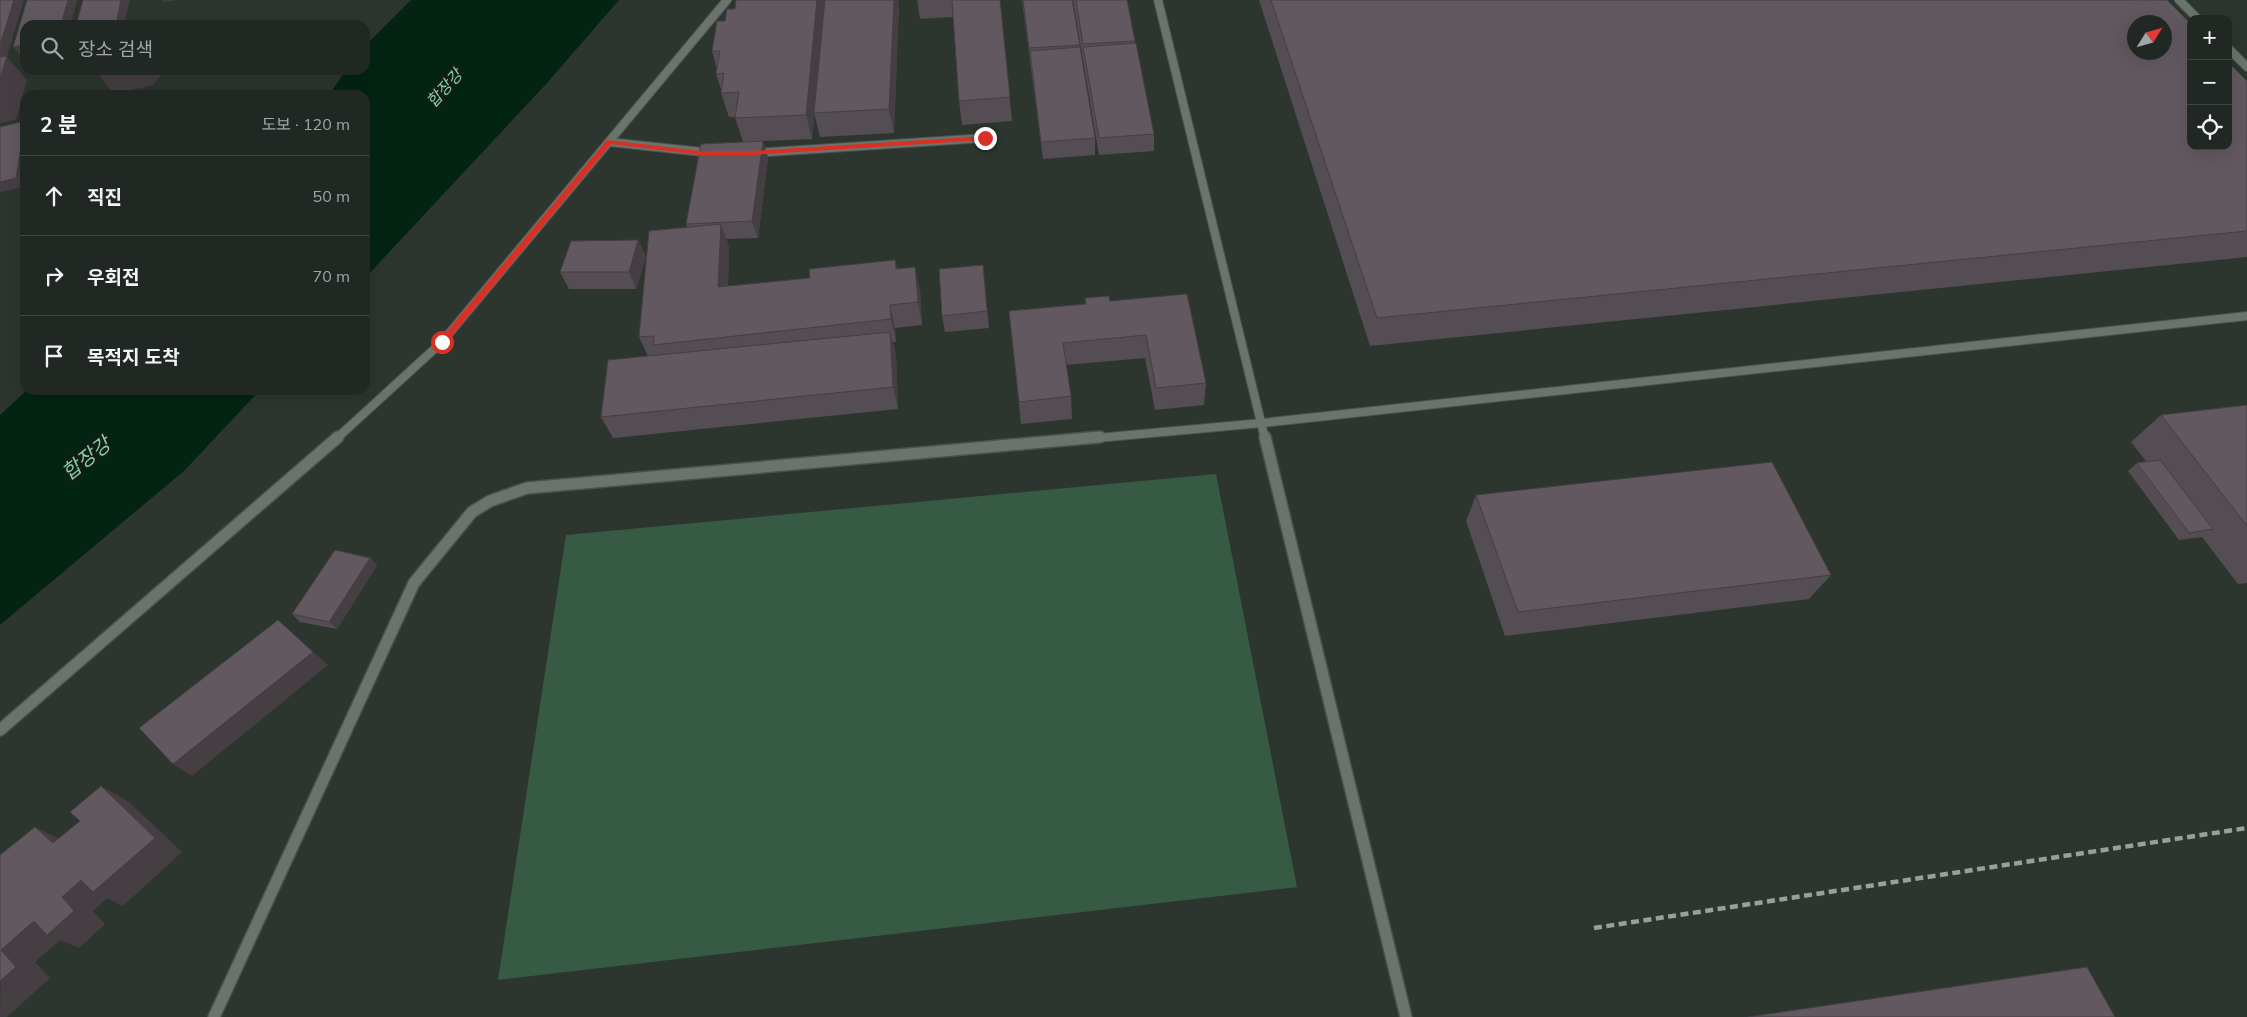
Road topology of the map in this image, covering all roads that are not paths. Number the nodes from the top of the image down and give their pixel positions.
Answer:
1 (727, 0) edge
2 (1158, 0) edge
3 (2179, 0) edge
4 (2194, 15) edge
5 (2232, 52) edge
6 (2247, 67) edge
7 (985, 138) dead end
8 (609, 142) junction
9 (725, 153) edge
10 (742, 153) edge
11 (2247, 316) edge
12 (1262, 423) junction
13 (0, 730) edge
14 (214, 1017) edge
15 (1406, 1017) edge

1 - 8 street
2 - 12 street
3 - 4 street
5 - 6 street
7 - 10 street
8 - 9 street
8 - 13 street
11 - 12 street
12 - 14 street
12 - 15 street

